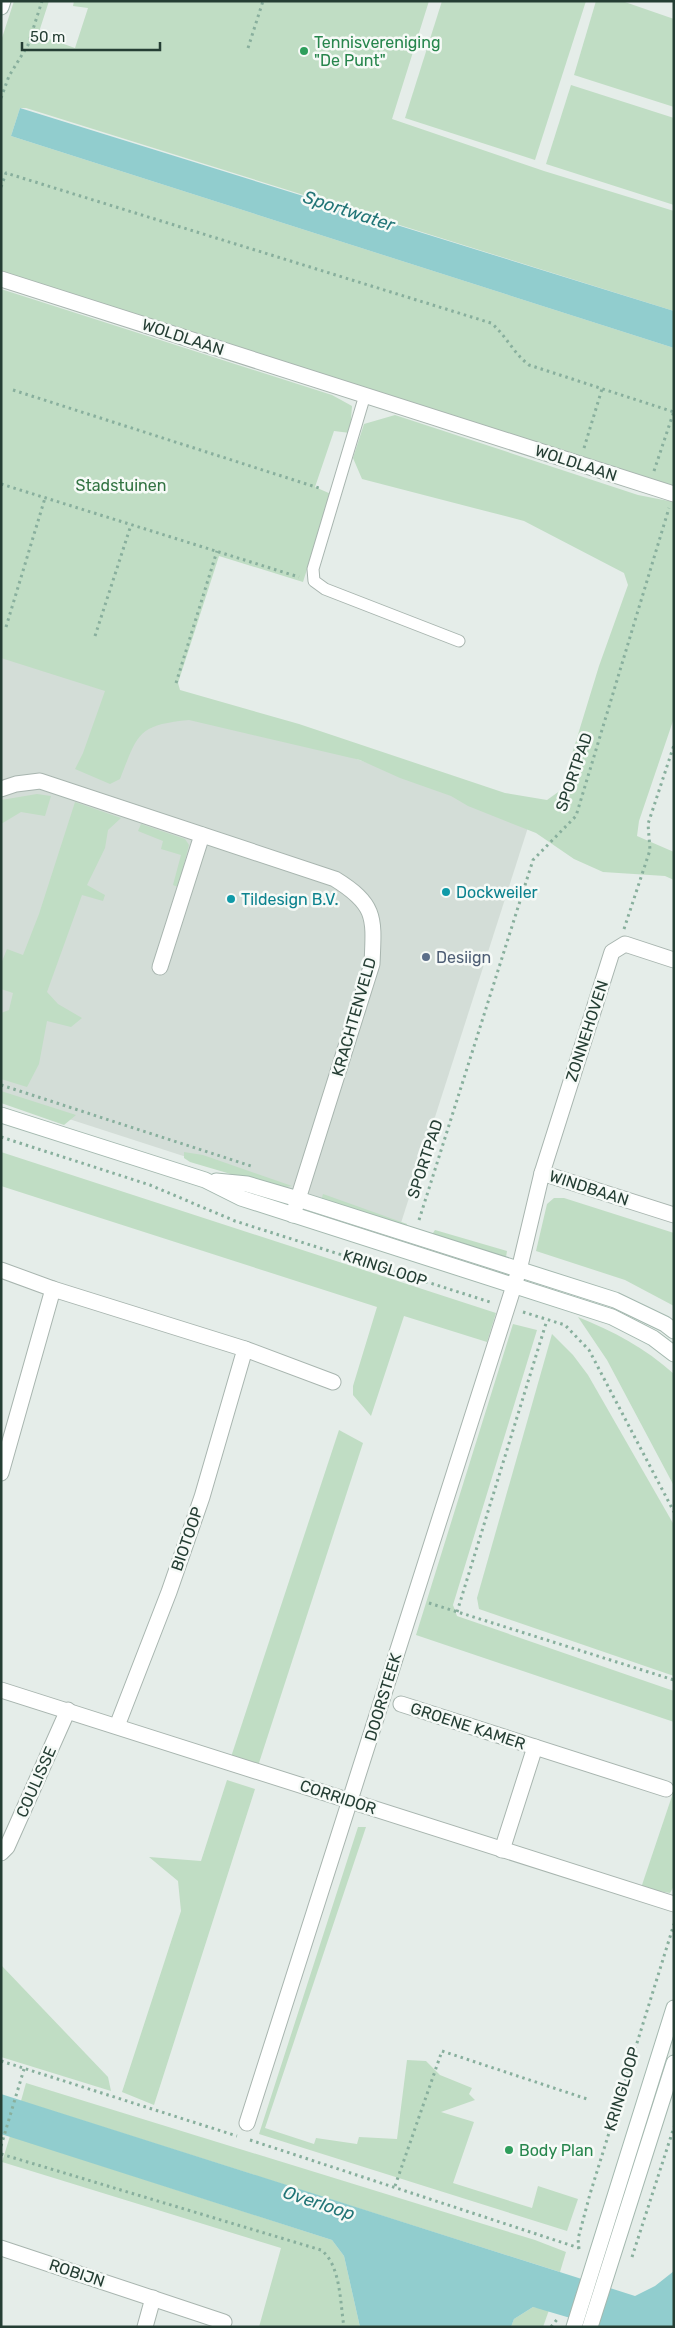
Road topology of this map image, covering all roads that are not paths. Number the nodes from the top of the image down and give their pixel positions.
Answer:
1 (3, 1) edge
2 (1, 7) edge
3 (1, 279) edge
4 (365, 396) junction
5 (673, 494) edge
6 (459, 641) dead end
7 (1, 789) edge
8 (202, 835) junction
9 (674, 960) edge
10 (160, 968) dead end
11 (1, 1116) edge
12 (542, 1173) junction
13 (205, 1180) junction
14 (298, 1199) junction
15 (293, 1215) junction
16 (674, 1216) edge
17 (1, 1270) edge
18 (519, 1270) junction
19 (513, 1285) junction
20 (53, 1289) junction
21 (674, 1331) edge
22 (245, 1349) junction
23 (674, 1354) edge
24 (334, 1382) dead end
25 (1, 1473) edge
26 (1, 1690) edge
27 (401, 1704) dead end
28 (68, 1710) junction
29 (117, 1726) junction
30 (535, 1747) junction
31 (666, 1789) dead end
32 (351, 1801) junction
33 (502, 1850) junction
34 (1, 1853) edge
35 (674, 1904) edge
36 (674, 2008) edge
37 (674, 2064) edge
38 (247, 2123) dead end
39 (1, 2248) edge
40 (153, 2298) junction
41 (224, 2322) dead end
42 (574, 2324) edge
43 (145, 2327) edge
44 (590, 2327) edge

1 - 2 street
3 - 4 street, WOLDLAAN
4 - 5 street, WOLDLAAN
4 - 6 lane
7 - 8 street, KRACHTENVELD
8 - 10 street
8 - 14 street, KRACHTENVELD
9 - 12 street, ZONNEHOVEN
11 - 13 street, KRINGLOOP
12 - 16 street, WINDBAAN
12 - 18 street, WINDBAAN
13 - 14 street, KRINGLOOP
13 - 15 street, KRINGLOOP
14 - 15 street, KRACHTENVELD
14 - 18 street, KRINGLOOP
15 - 19 street, KRINGLOOP
17 - 20 street
18 - 19 street, DOORSTEEK
18 - 21 street, KRINGLOOP
19 - 23 street, KRINGLOOP
19 - 32 street, DOORSTEEK
20 - 22 street
20 - 25 street
22 - 24 street
22 - 29 street, BIOTOOP
26 - 28 street, CORRIDOR
27 - 30 street, GROENE KAMER
28 - 29 street, CORRIDOR
28 - 34 street, COULISSE
29 - 32 street, CORRIDOR
30 - 31 street, GROENE KAMER
30 - 33 street, GROENE KAMER
32 - 33 street, CORRIDOR
32 - 38 street, DOORSTEEK
33 - 35 street, CORRIDOR
36 - 42 street, KRINGLOOP
37 - 44 street
39 - 40 street, ROBIJN
40 - 41 street, ROBIJN
40 - 43 street

